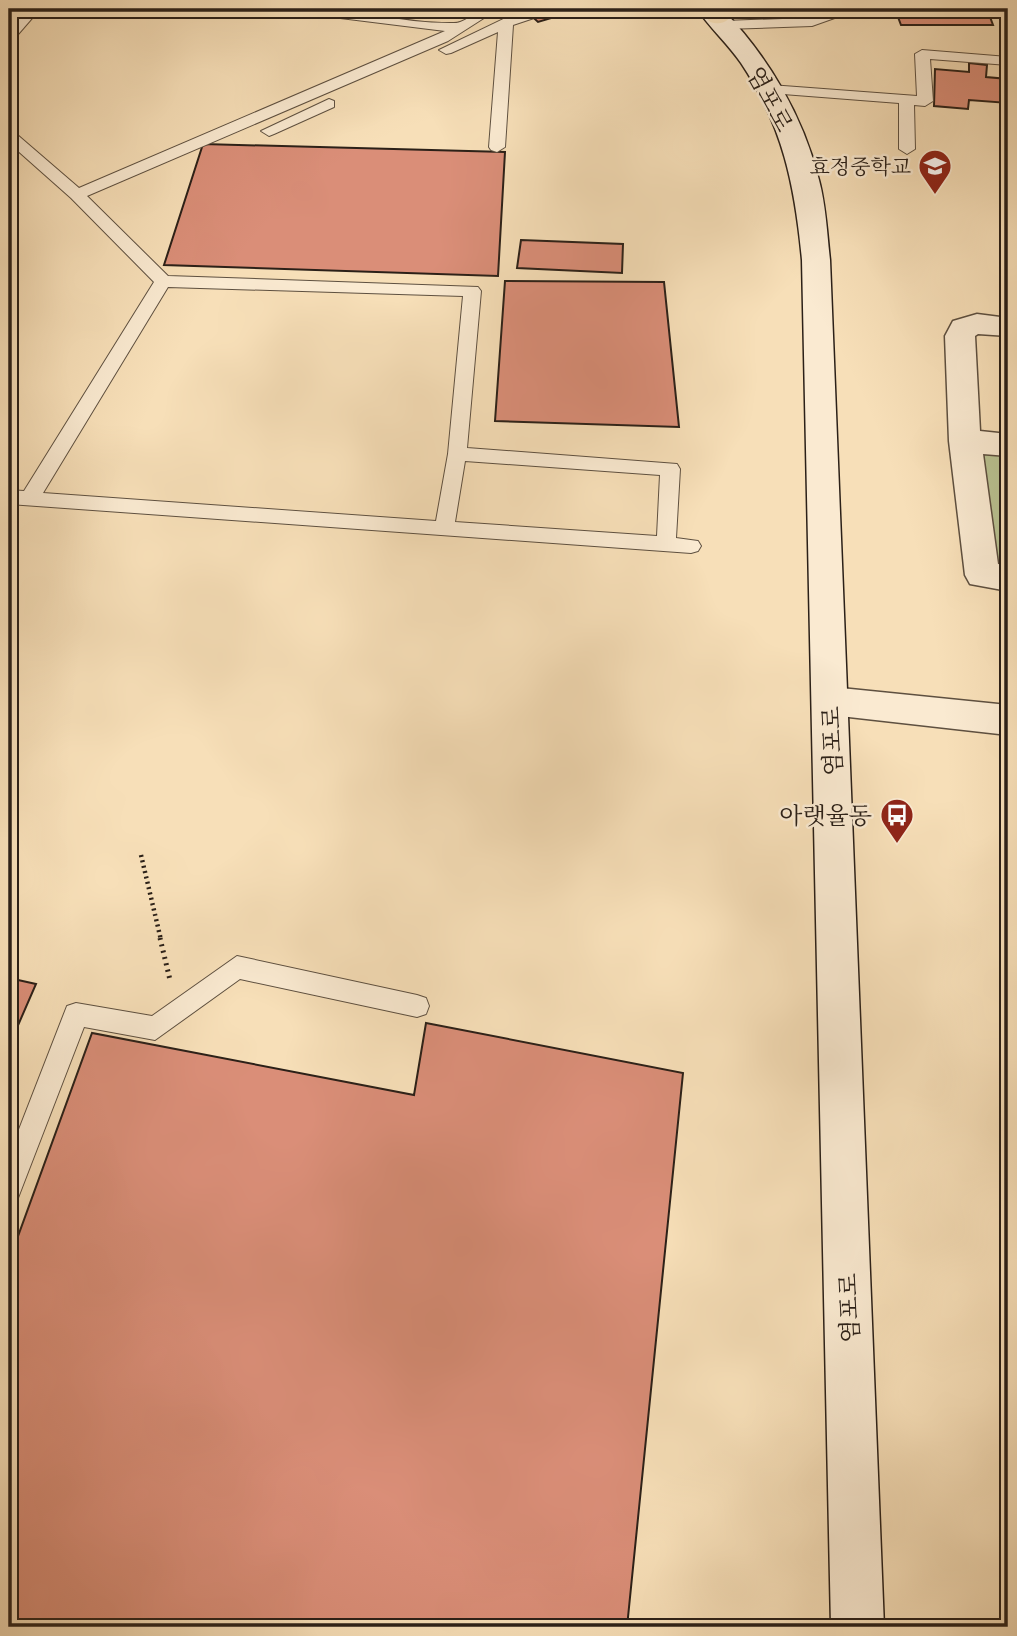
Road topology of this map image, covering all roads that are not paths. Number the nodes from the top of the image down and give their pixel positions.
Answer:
1 (33, 9) edge
2 (300, 9) edge
3 (491, 9) edge
4 (554, 9) edge
5 (853, 9) edge
6 (719, 15) edge
7 (506, 23) junction
8 (459, 28) junction
9 (9, 36) edge
10 (1008, 61) edge
11 (770, 89) junction
12 (906, 100) junction
13 (269, 131) dead end
14 (9, 135) edge
15 (497, 147) dead end
16 (907, 149) dead end
17 (76, 195) junction
18 (163, 281) junction
19 (1008, 327) edge
20 (965, 441) junction
21 (1008, 445) edge
22 (457, 454) junction
23 (9, 497) edge
24 (29, 499) junction
25 (444, 528) junction
26 (666, 544) junction
27 (691, 546) dead end
28 (1008, 578) edge
29 (831, 701) junction
30 (1008, 720) edge
31 (418, 1006) dead end
32 (9, 1189) edge
33 (858, 1627) edge

1 - 9 lane
2 - 8 lane
3 - 8 lane
4 - 7 lane
5 - 6 lane
6 - 11 main road, 염포로
7 - 13 lane
7 - 15 lane
8 - 17 lane
10 - 12 lane
11 - 12 lane
11 - 29 main road, 염포로
12 - 16 lane
14 - 17 lane
17 - 18 lane
18 - 22 lane
18 - 24 lane
19 - 20 main road
20 - 21 main road
20 - 28 main road
22 - 25 lane
22 - 26 lane
23 - 24 lane
24 - 25 lane
25 - 26 lane
26 - 27 lane
29 - 30 main road
29 - 33 main road, 염포로
31 - 32 lane

